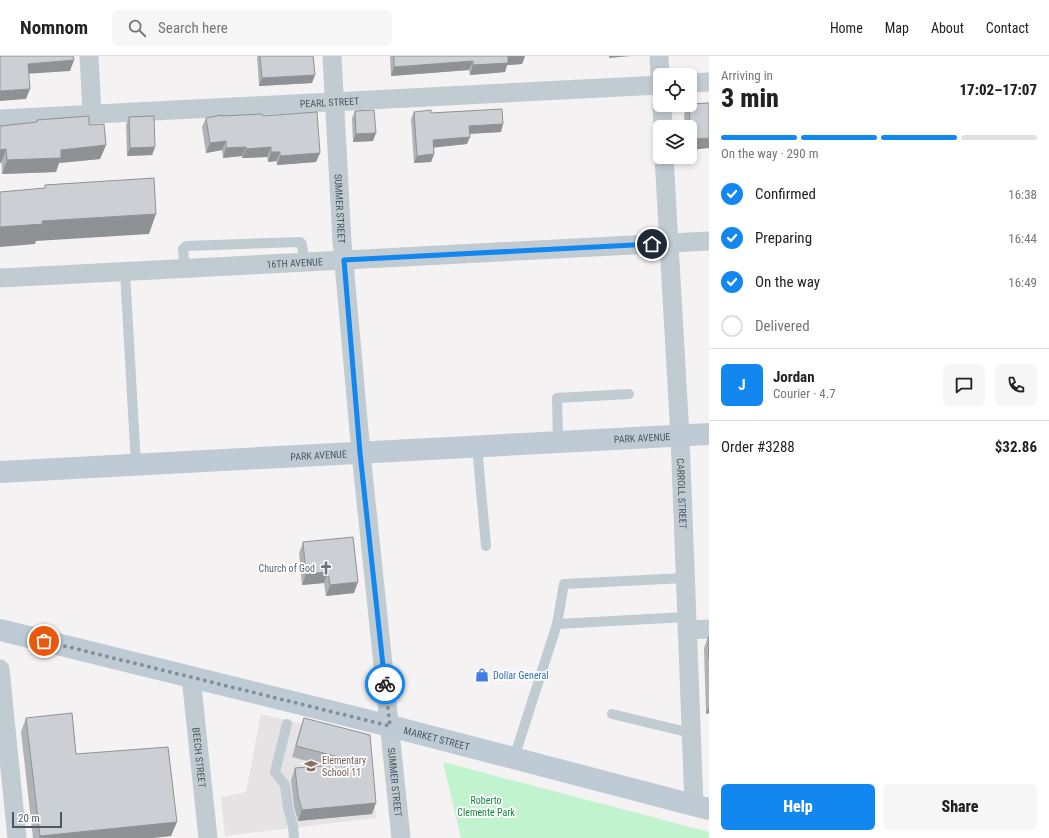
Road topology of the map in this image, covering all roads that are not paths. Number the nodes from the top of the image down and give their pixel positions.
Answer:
1 (89, 56) edge
2 (332, 56) edge
3 (659, 56) edge
4 (660, 68) edge
5 (709, 82) edge
6 (697, 83) edge
7 (653, 85) edge
8 (335, 101) junction
9 (92, 114) junction
10 (0, 118) edge
11 (664, 164) edge
12 (709, 241) edge
13 (668, 243) junction
14 (344, 260) junction
15 (125, 272) junction
16 (0, 278) edge
17 (630, 394) dead end
18 (709, 434) edge
19 (680, 436) junction
20 (558, 441) junction
21 (478, 446) junction
22 (360, 453) junction
23 (136, 465) junction
24 (0, 472) edge
25 (486, 546) dead end
26 (685, 578) junction
27 (687, 623) junction
28 (557, 624) junction
29 (709, 629) edge
30 (0, 630) edge
31 (0, 669) edge
32 (191, 677) junction
33 (612, 714) dead end
34 (287, 724) dead end
35 (390, 726) junction
36 (691, 733) junction
37 (514, 758) junction
38 (702, 807) edge
39 (17, 838) edge
40 (208, 838) edge
41 (294, 838) edge
42 (398, 838) edge

1 - 9 street
2 - 8 street, SUMMER STREET
3 - 4 street
5 - 6 street
7 - 8 street, PEARL STREET
8 - 9 street, PEARL STREET
8 - 14 street, SUMMER STREET
9 - 10 street, PEARL STREET
11 - 13 street, CARROLL STREET
12 - 13 street, 16TH AVENUE
13 - 14 street, 16TH AVENUE
13 - 19 street, CARROLL STREET
14 - 15 street, 16TH AVENUE
14 - 22 street, SUMMER STREET
15 - 16 street, 16TH AVENUE
15 - 23 lane
17 - 20 lane
18 - 19 main road, PARK AVENUE
19 - 20 main road, PARK AVENUE
19 - 26 street, CARROLL STREET
20 - 21 main road, PARK AVENUE
21 - 22 main road, PARK AVENUE
21 - 25 lane
22 - 23 main road, PARK AVENUE
22 - 35 street, SUMMER STREET
23 - 24 main road, PARK AVENUE
26 - 27 street, CARROLL STREET
26 - 28 lane
27 - 28 lane
27 - 29 street
27 - 36 street, CARROLL STREET
28 - 37 lane
30 - 32 main road, MARKET STREET
31 - 39 street
32 - 35 main road, MARKET STREET
32 - 40 street, BEECH STREET
33 - 36 lane
34 - 41 lane
35 - 37 main road, MARKET STREET
35 - 42 street, SUMMER STREET
36 - 38 street, CARROLL STREET
37 - 38 main road, MARKET STREET

